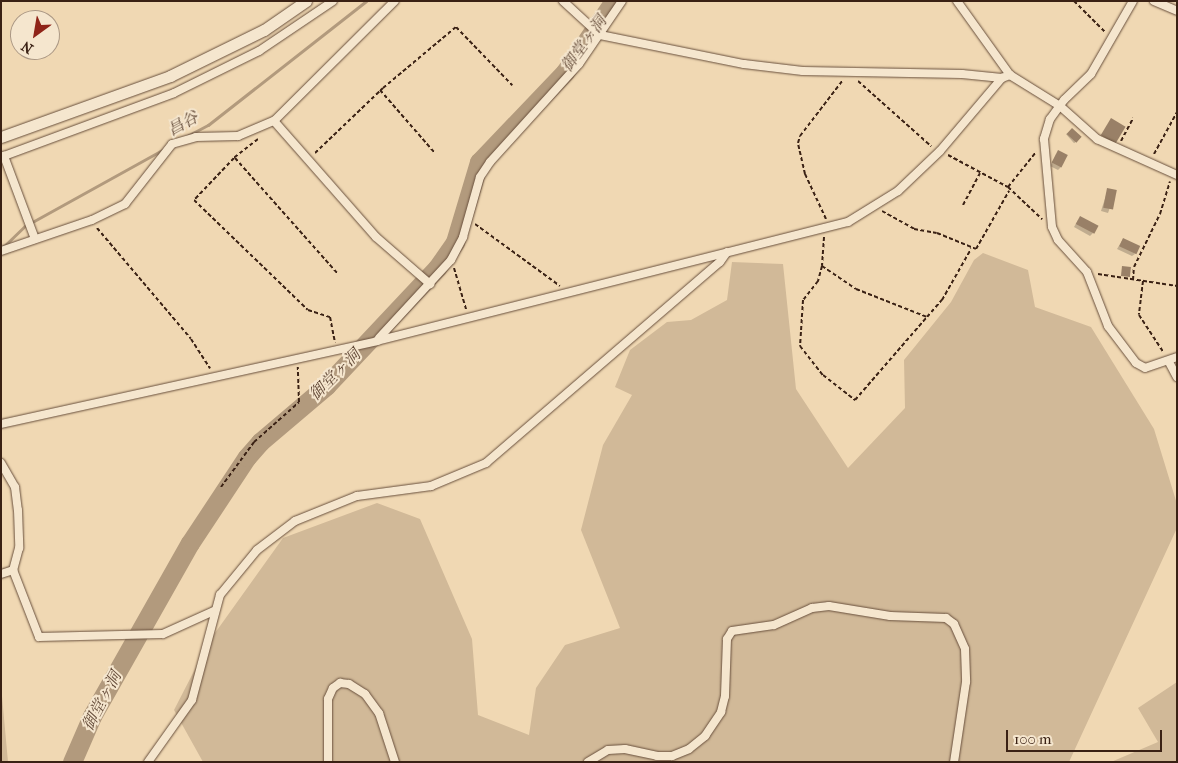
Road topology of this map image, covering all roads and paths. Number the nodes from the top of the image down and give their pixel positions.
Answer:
1 (306, 1) edge
2 (332, 1) edge
3 (395, 1) edge
4 (563, 1) edge
5 (622, 1) edge
6 (957, 1) edge
7 (1074, 1) edge
8 (1133, 1) edge
9 (1154, 1) edge
10 (1177, 11) edge
11 (600, 34) junction
12 (1113, 39) junction
13 (850, 72) junction
14 (1010, 75) junction
15 (1002, 78) junction
16 (512, 85) dead end
17 (380, 90) junction
18 (1060, 106) junction
19 (1177, 112) edge
20 (1133, 118) dead end
21 (274, 120) junction
22 (262, 136) dead end
23 (1, 137) edge
24 (1044, 139) junction
25 (1117, 148) junction
26 (939, 151) junction
27 (434, 152) dead end
28 (234, 158) junction
29 (308, 160) junction
30 (1150, 163) junction
31 (980, 173) junction
32 (1175, 174) edge
33 (1008, 187) junction
34 (1009, 191) junction
35 (877, 206) junction
36 (962, 206) dead end
37 (92, 220) junction
38 (468, 221) junction
39 (828, 226) junction
40 (1052, 226) junction
41 (35, 239) junction
42 (971, 249) junction
43 (1, 251) edge
44 (727, 252) junction
45 (451, 260) junction
46 (822, 266) junction
47 (1087, 272) junction
48 (338, 274) dead end
49 (1133, 280) junction
50 (1143, 280) junction
51 (430, 284) junction
52 (1177, 286) edge
53 (565, 292) junction
54 (468, 316) junction
55 (927, 317) junction
56 (379, 338) junction
57 (336, 350) junction
58 (297, 357) junction
59 (1177, 357) edge
60 (1169, 362) junction
61 (215, 377) junction
62 (1177, 377) edge
63 (1, 424) edge
64 (1, 463) edge
65 (221, 488) dead end
66 (13, 570) junction
67 (1, 574) edge
68 (214, 611) junction
69 (148, 762) edge
70 (328, 762) edge
71 (395, 762) edge
72 (588, 762) edge
73 (954, 762) edge

1 - 23 street
2 - 41 street
3 - 21 street
4 - 11 street
5 - 11 street
6 - 14 street
7 - 12 path
8 - 12 street
9 - 10 street
11 - 13 street
11 - 38 street
12 - 18 street
13 - 15 street
13 - 26 path
13 - 39 path
14 - 15 street
14 - 18 street
15 - 26 street
16 - 17 path
17 - 27 path
17 - 29 path
18 - 24 street
18 - 25 street
19 - 30 path
20 - 25 path
21 - 29 street
21 - 37 street
22 - 28 path
24 - 33 path
24 - 40 street
25 - 30 street
26 - 31 path
26 - 35 street
28 - 48 path
28 - 57 path
29 - 51 street
30 - 32 street
31 - 33 path
31 - 36 path
32 - 49 path
33 - 34 path
34 - 40 path
34 - 42 path
35 - 39 street
35 - 42 path
37 - 41 street
37 - 61 path
38 - 45 street
38 - 53 path
39 - 44 street
39 - 46 path
40 - 47 street
41 - 43 street
42 - 55 path
44 - 53 street
44 - 68 street
45 - 51 street
45 - 54 path
46 - 55 path
46 - 55 path
47 - 49 path
47 - 60 street
49 - 50 path
50 - 52 path
50 - 60 path
51 - 56 street
53 - 54 street
54 - 56 street
56 - 57 street
57 - 58 street
58 - 61 street
58 - 65 path
59 - 60 street
60 - 62 street
61 - 63 street
64 - 66 street
66 - 67 street
66 - 68 street
68 - 69 street
70 - 71 street
72 - 73 street

